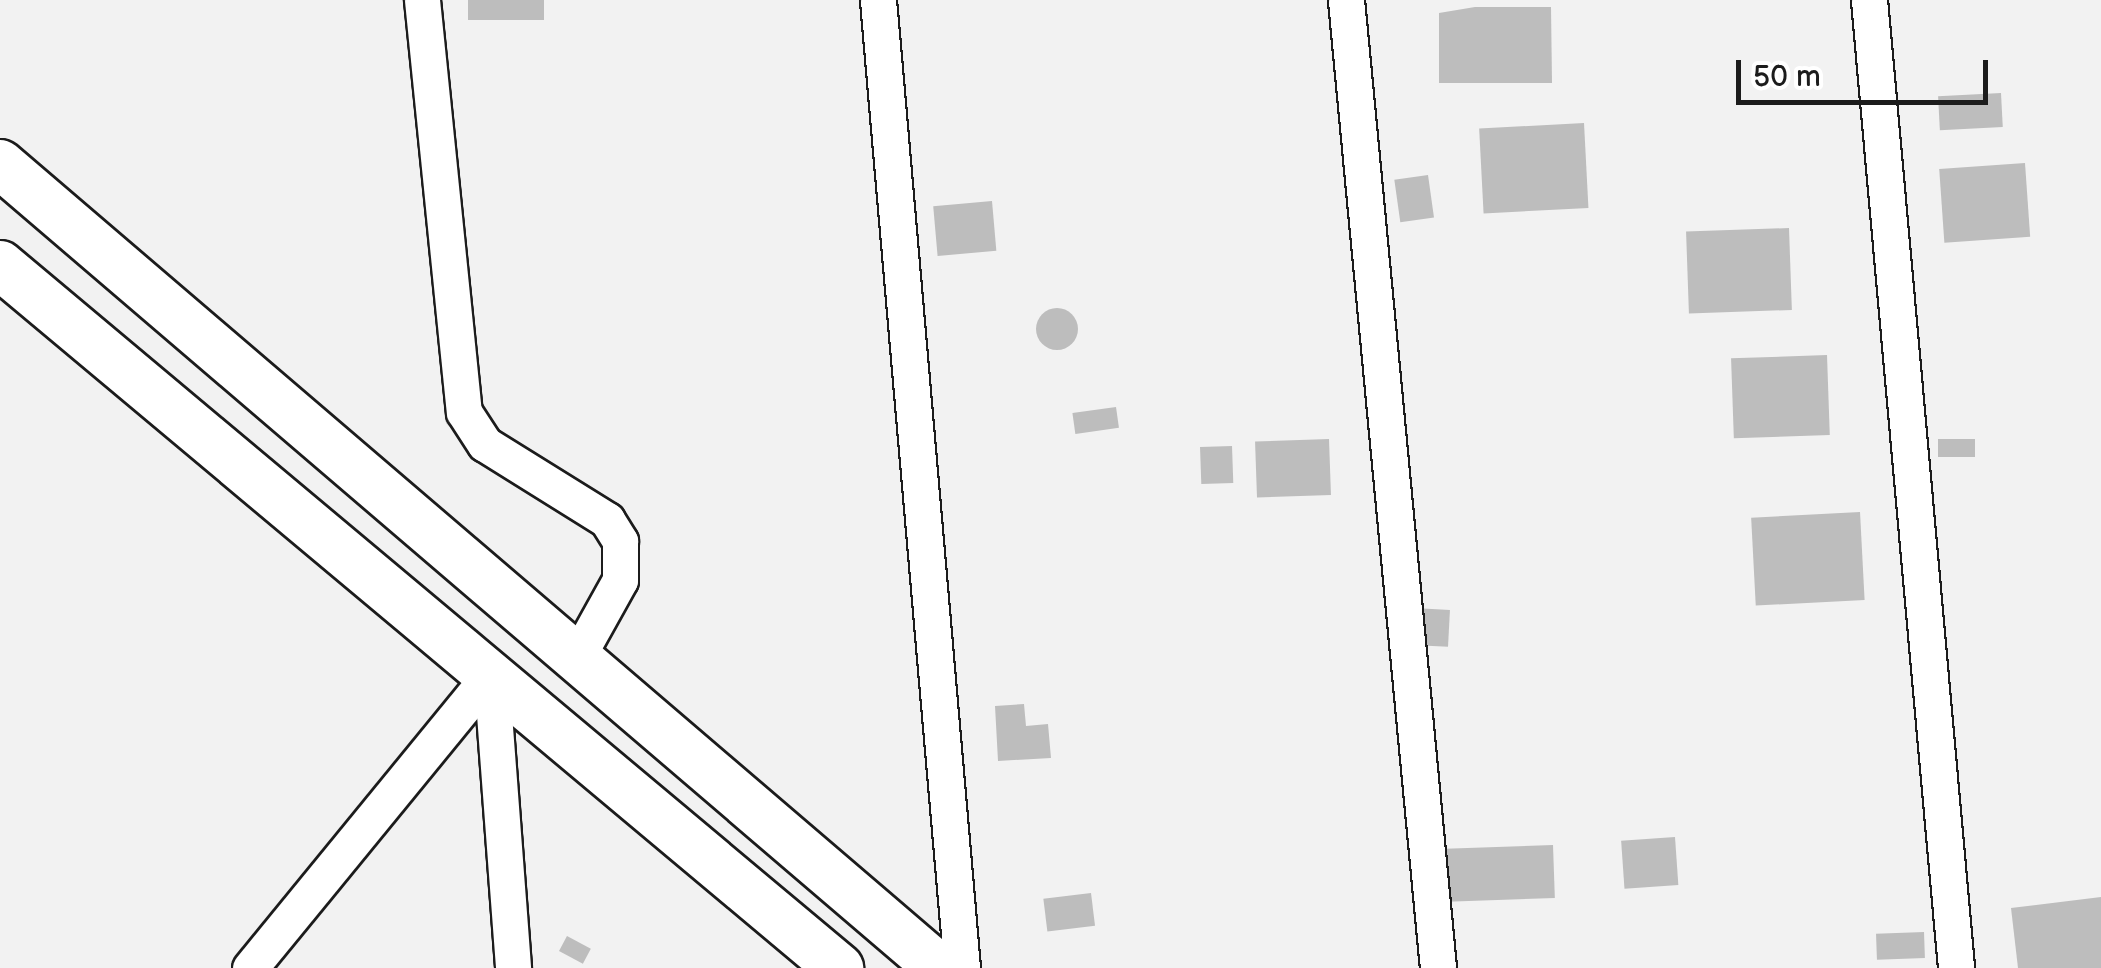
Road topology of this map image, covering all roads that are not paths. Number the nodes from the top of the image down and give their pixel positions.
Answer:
1 (422, 0) edge
2 (878, 0) edge
3 (1346, 0) edge
4 (1868, 0) edge
5 (0, 164) edge
6 (0, 264) edge
7 (576, 659) junction
8 (490, 674) junction
9 (250, 968) edge
10 (513, 968) edge
11 (839, 968) edge
12 (938, 968) edge
13 (962, 968) edge
14 (1438, 968) edge
15 (1956, 968) edge

1 - 7 street
2 - 13 street
3 - 14 street
4 - 15 street
5 - 7 main road
6 - 8 main road
7 - 12 main road
8 - 9 street
8 - 10 street
8 - 11 main road

